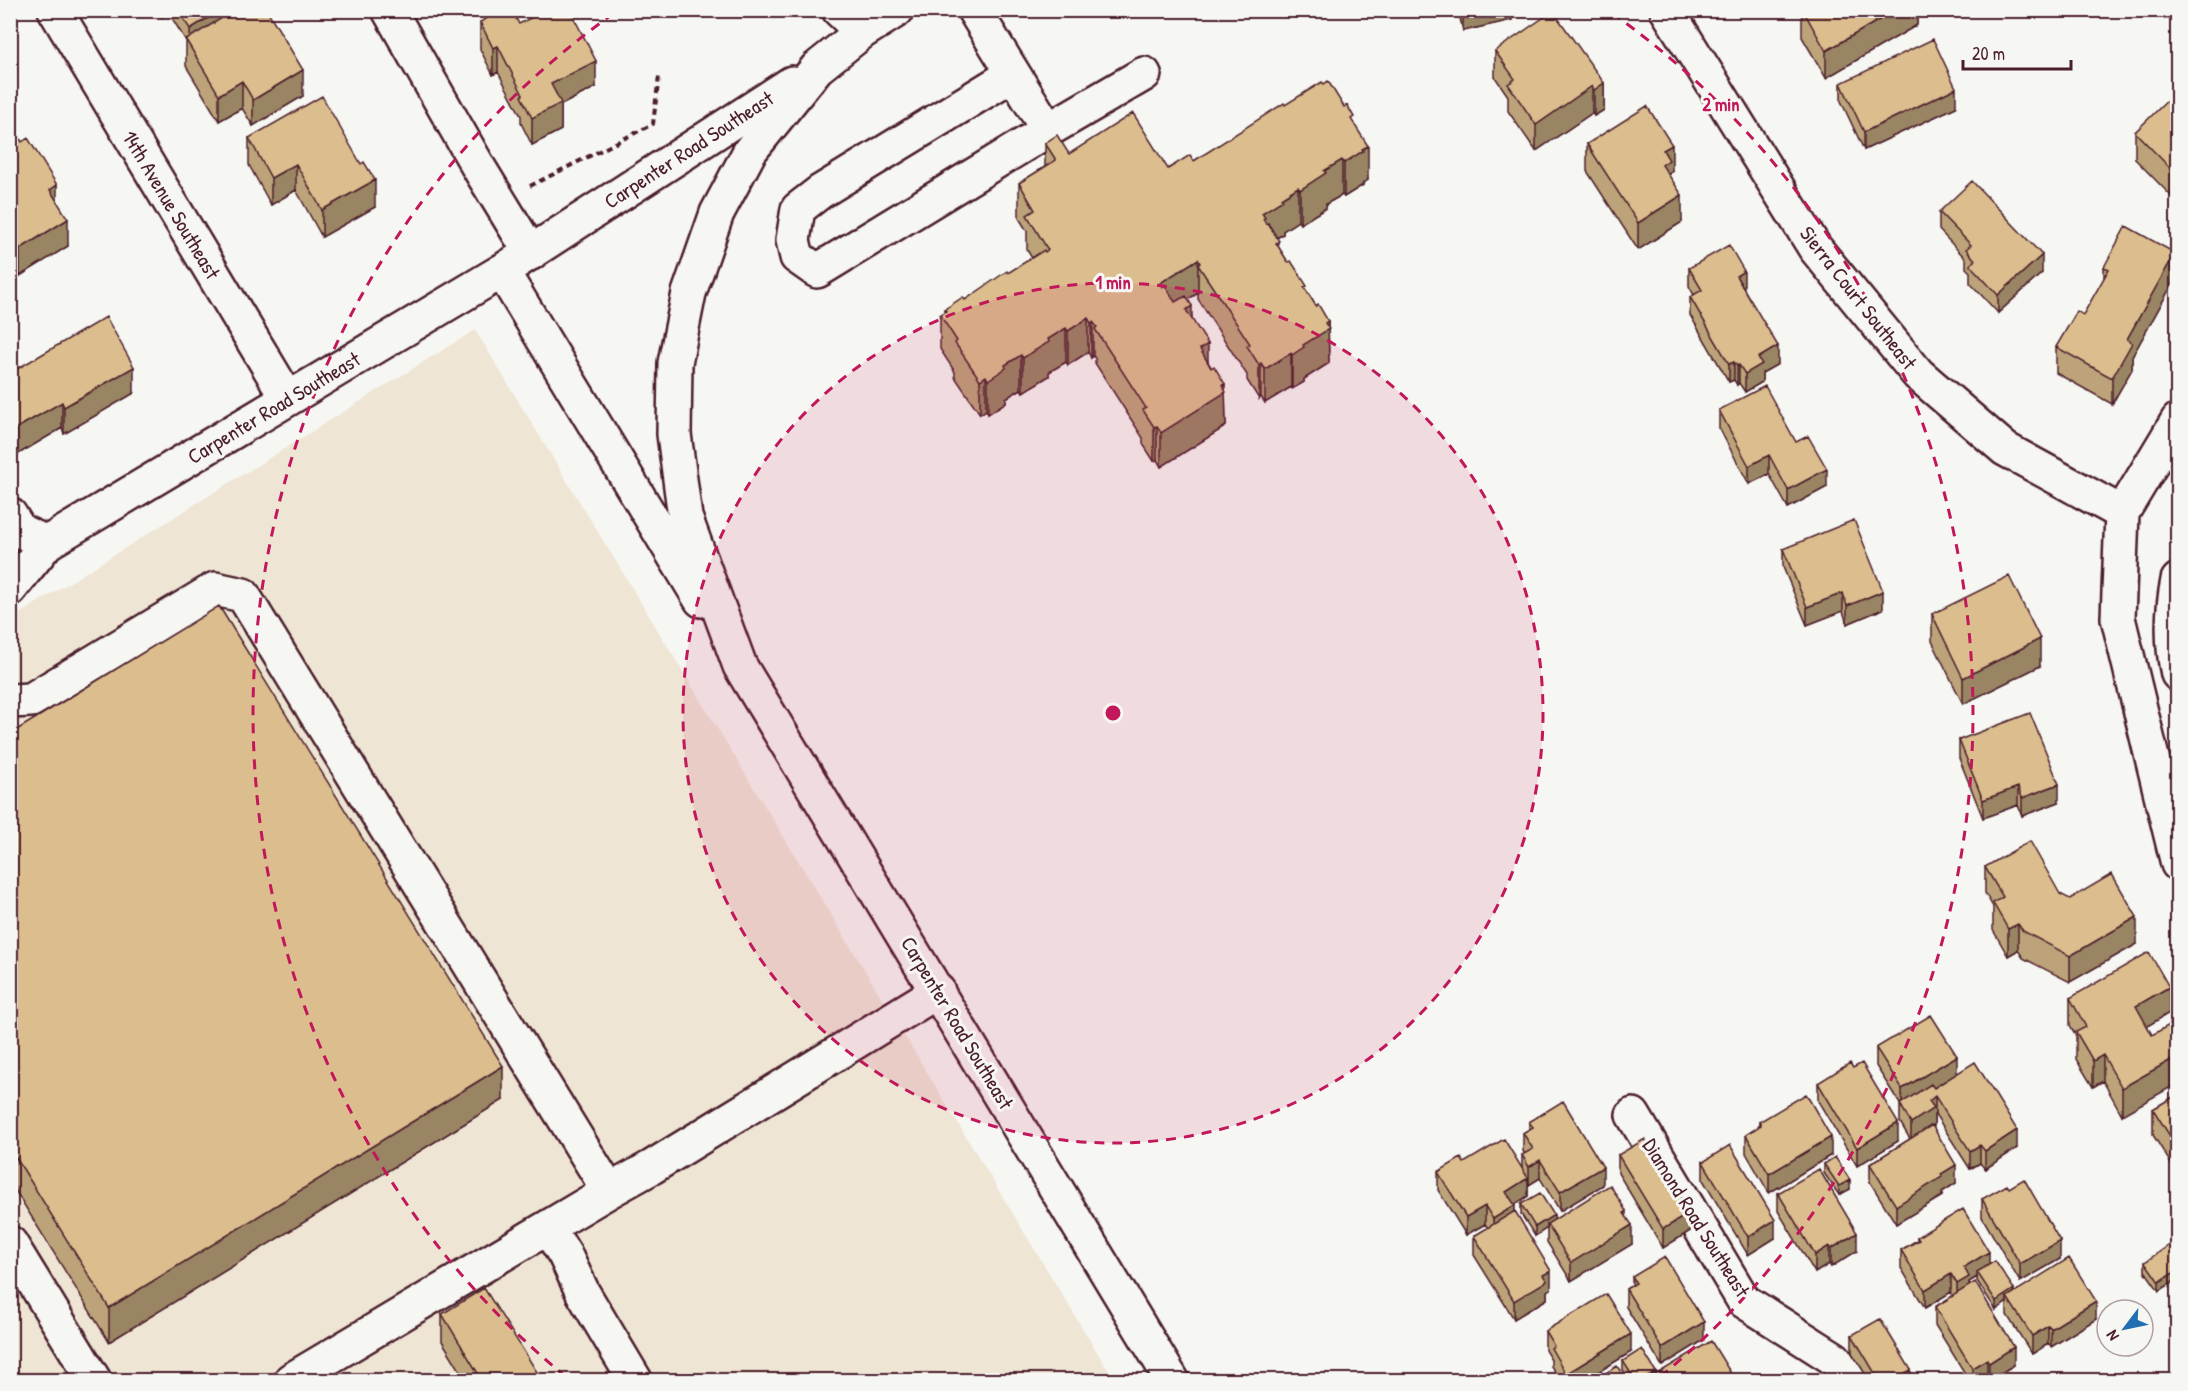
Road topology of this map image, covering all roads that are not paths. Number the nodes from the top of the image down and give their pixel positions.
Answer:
1 (55, 10) edge
2 (389, 10) edge
3 (897, 10) edge
4 (974, 10) edge
5 (1667, 10) edge
6 (850, 21) edge
7 (817, 68) junction
8 (1013, 74) junction
9 (1144, 74) dead end
10 (1048, 130) junction
11 (531, 253) junction
12 (502, 271) junction
13 (288, 399) junction
14 (2178, 420) edge
15 (2122, 513) junction
16 (10, 515) edge
17 (47, 543) junction
18 (2178, 580) edge
19 (10, 589) edge
20 (740, 666) junction
21 (2178, 674) edge
22 (10, 701) edge
23 (2178, 864) edge
24 (938, 991) junction
25 (1632, 1115) dead end
26 (609, 1191) junction
27 (548, 1228) junction
28 (10, 1243) edge
29 (340, 1368) edge
30 (94, 1380) edge
31 (291, 1380) edge
32 (635, 1380) edge
33 (1172, 1380) edge
34 (1849, 1380) edge

1 - 13 street, 14th Avenue Southeast
2 - 11 street
3 - 6 street, Carpenter Road Southeast
4 - 8 street
5 - 15 street, Sierra Court Southeast
6 - 7 street, Carpenter Road Southeast
7 - 11 street, Carpenter Road Southeast
7 - 20 street, Carpenter Road Southeast
8 - 10 street
8 - 10 street
9 - 10 street
11 - 12 street, Carpenter Road Southeast
12 - 13 street, Carpenter Road Southeast
12 - 20 street, Carpenter Road Southeast
13 - 17 street, Carpenter Road Southeast
14 - 15 street
15 - 23 street
16 - 17 street
17 - 19 street
18 - 21 street
20 - 24 street, Carpenter Road Southeast
22 - 26 street
24 - 26 street
24 - 33 street, Carpenter Road Southeast
25 - 34 street, Diamond Road Southeast
26 - 27 street
27 - 29 street
27 - 32 street
28 - 30 street
29 - 31 street

